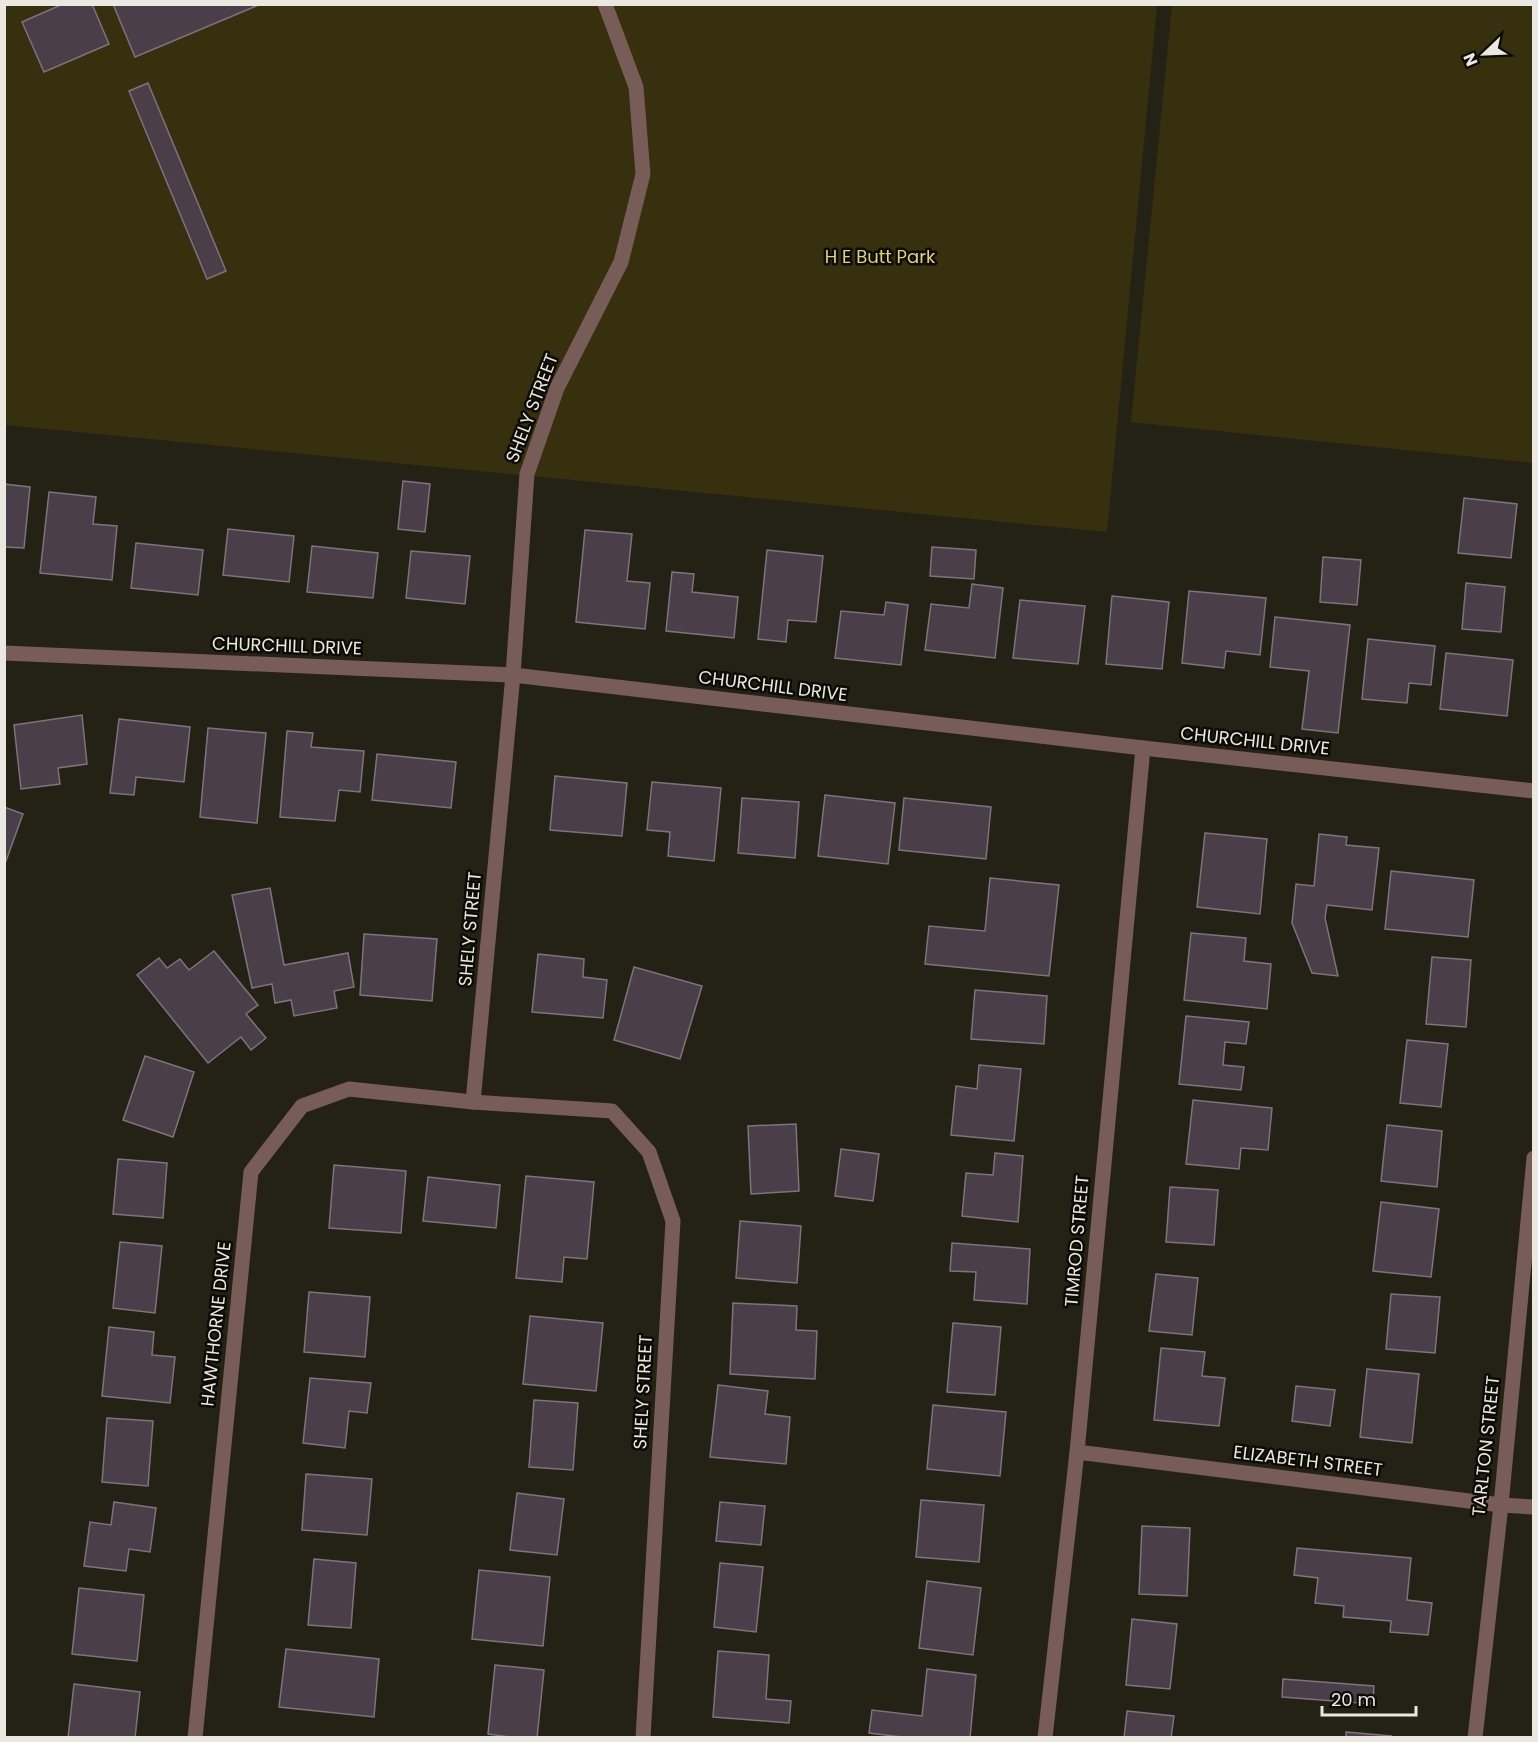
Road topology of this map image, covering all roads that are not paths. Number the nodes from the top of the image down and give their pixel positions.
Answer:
1 (605, 4) edge
2 (4, 653) edge
3 (513, 675) junction
4 (1143, 748) junction
5 (1533, 791) edge
6 (473, 1102) junction
7 (1533, 1158) edge
8 (1077, 1452) junction
9 (1501, 1504) junction
10 (1533, 1507) edge
11 (195, 1737) edge
12 (643, 1737) edge
13 (1045, 1737) edge
14 (1475, 1737) edge

1 - 3 street, SHELY STREET
2 - 3 street, CHURCHILL DRIVE
3 - 4 street, CHURCHILL DRIVE
3 - 6 street, SHELY STREET
4 - 5 street, CHURCHILL DRIVE
4 - 8 street, TIMROD STREET
6 - 11 street, HAWTHORNE DRIVE
6 - 12 street, SHELY STREET
7 - 9 street, TARLTON STREET
8 - 9 street, ELIZABETH STREET
8 - 13 street, TIMROD STREET
9 - 10 street, ELIZABETH STREET
9 - 14 street, TARLTON STREET

